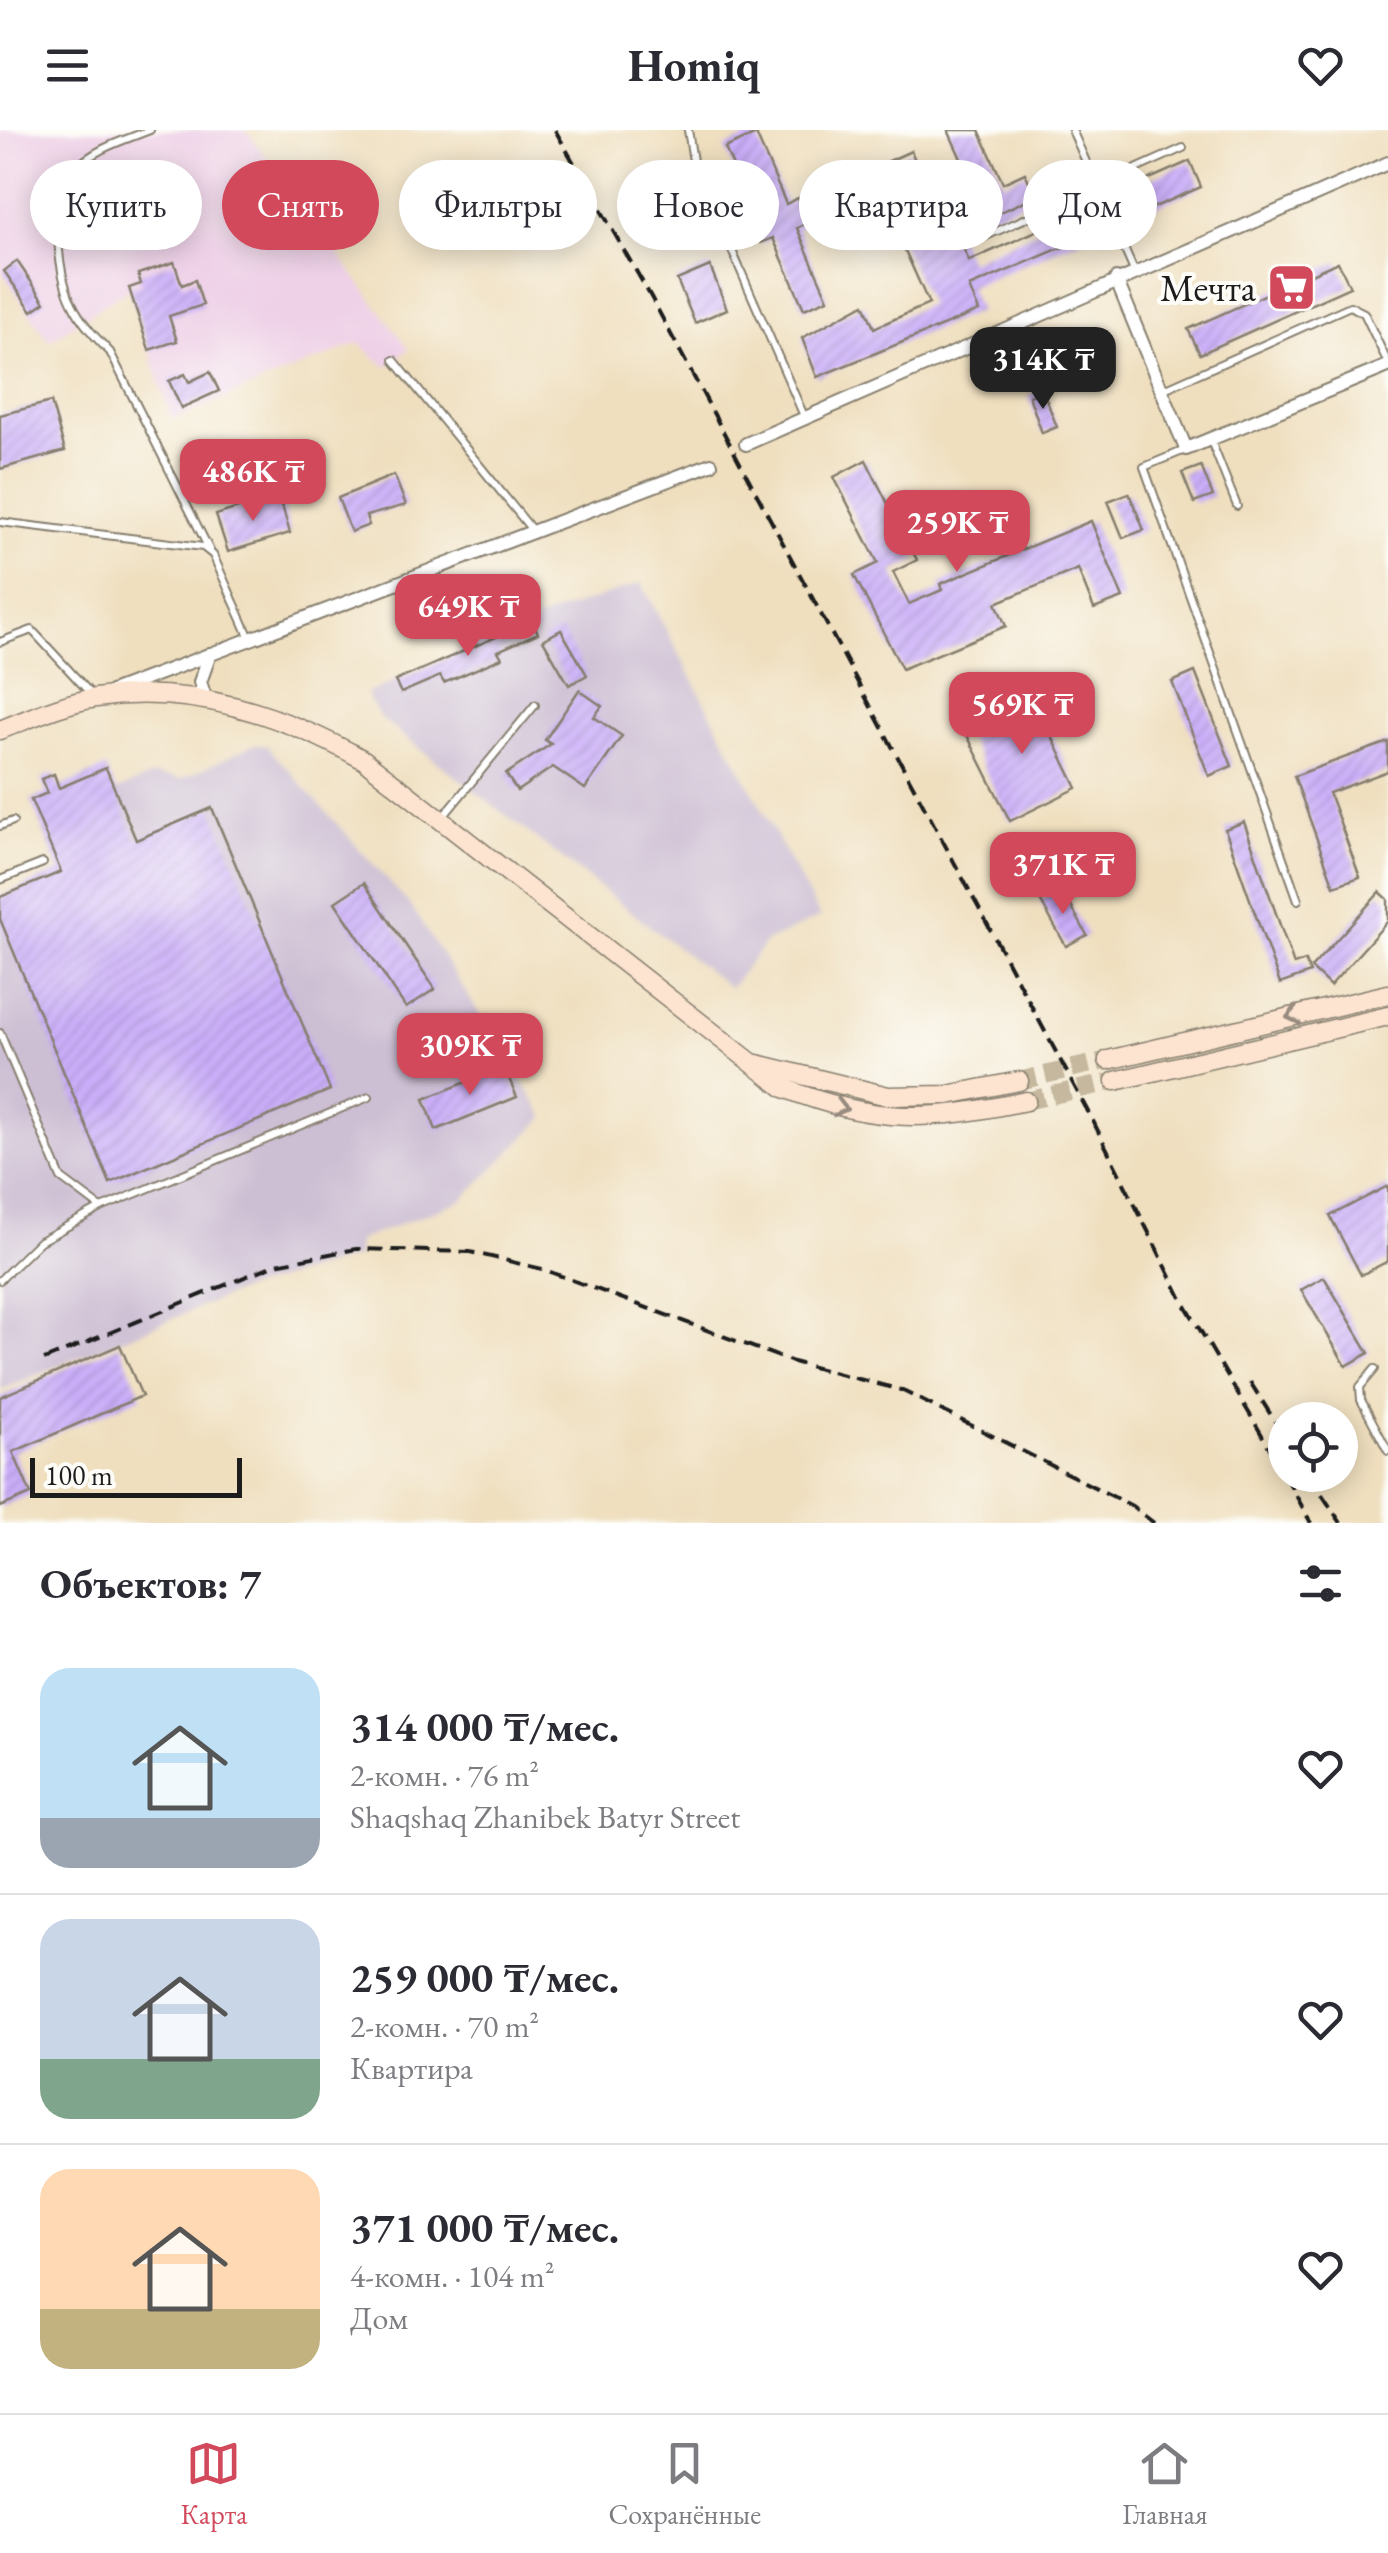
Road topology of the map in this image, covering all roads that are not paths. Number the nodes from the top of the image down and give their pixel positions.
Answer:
1 (150, 130) edge
2 (688, 130) edge
3 (1072, 130) edge
4 (1183, 148) dead end
5 (1085, 160) edge
6 (1157, 160) edge
7 (1388, 163) edge
8 (1124, 250) edge
9 (1134, 272) junction
10 (1116, 279) junction
11 (394, 360) dead end
12 (1388, 364) edge
13 (1162, 390) junction
14 (804, 416) junction
15 (1210, 440) junction
16 (746, 444) dead end
17 (1186, 449) junction
18 (711, 464) dead end
19 (1237, 506) dead end
20 (0, 522) edge
21 (532, 531) junction
22 (210, 551) junction
23 (250, 639) junction
24 (0, 642) edge
25 (210, 654) junction
26 (95, 698) junction
27 (206, 700) junction
28 (535, 705) dead end
29 (0, 730) edge
30 (441, 819) junction
31 (13, 820) dead end
32 (0, 826) edge
33 (43, 863) dead end
34 (0, 880) edge
35 (1298, 900) dead end
36 (1388, 994) edge
37 (1388, 1016) edge
38 (0, 1033) edge
39 (1108, 1060) tunnel mouth
40 (756, 1064) junction
41 (1020, 1081) tunnel mouth
42 (1115, 1081) tunnel mouth
43 (370, 1097) dead end
44 (1026, 1101) tunnel mouth
45 (101, 1208) junction
46 (0, 1280) edge
47 (1376, 1370) dead end
48 (1388, 1451) edge

1 - 22 lane
2 - 14 lane
3 - 5 lane
4 - 6 lane
7 - 9 street
8 - 9 lane
9 - 10 street
10 - 13 street
10 - 14 street
11 - 21 lane
12 - 13 lane
12 - 15 street
13 - 17 street
14 - 16 street
15 - 17 street
15 - 19 lane
17 - 35 lane
18 - 21 street
20 - 22 lane
21 - 23 street
22 - 23 lane
23 - 25 street
24 - 26 lane
25 - 26 street
25 - 27 street
26 - 27 main road
26 - 29 main road
27 - 30 main road
28 - 30 lane
30 - 40 main road
31 - 32 lane
33 - 34 lane
36 -> 39 main road
37 - 42 main road
38 - 45 lane
40 - 41 main road
40 -> 44 main road
43 - 45 lane
45 - 46 lane
47 - 48 lane

